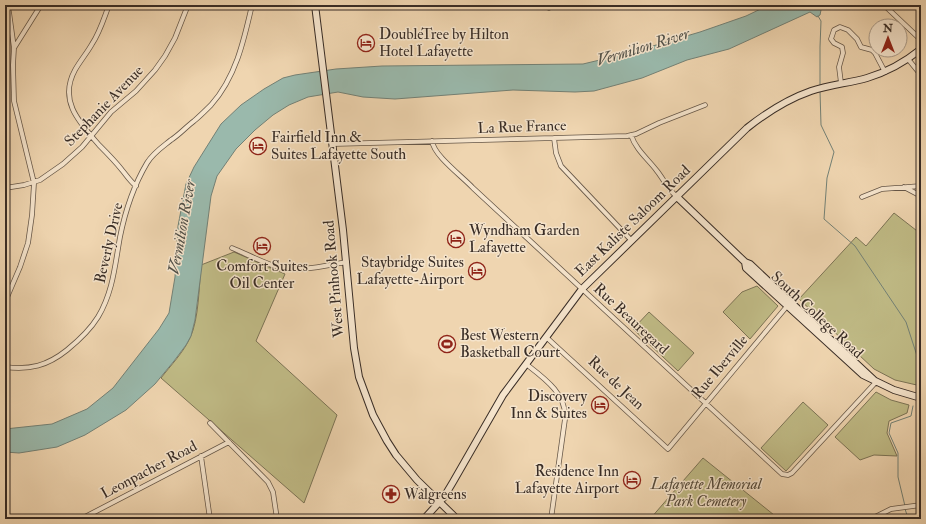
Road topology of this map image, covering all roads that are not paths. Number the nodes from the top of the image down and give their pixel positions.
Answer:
1 (8, 5) edge
2 (41, 5) edge
3 (109, 5) edge
4 (188, 5) edge
5 (252, 5) edge
6 (315, 5) edge
7 (884, 5) edge
8 (921, 40) edge
9 (14, 48) junction
10 (921, 49) edge
11 (908, 59) junction
12 (885, 72) junction
13 (921, 75) edge
14 (841, 83) junction
15 (705, 104) dead end
16 (631, 135) junction
17 (92, 136) junction
18 (554, 138) junction
19 (432, 141) junction
20 (333, 144) junction
21 (34, 183) junction
22 (136, 186) junction
23 (921, 186) edge
24 (904, 187) junction
25 (5, 188) edge
26 (676, 196) junction
27 (921, 196) edge
28 (862, 197) dead end
29 (631, 240) junction
30 (232, 248) dead end
31 (347, 262) junction
32 (582, 289) junction
33 (5, 302) edge
34 (789, 304) junction
35 (546, 336) junction
36 (526, 364) junction
37 (5, 367) edge
38 (876, 382) junction
39 (921, 398) edge
40 (705, 404) junction
41 (210, 423) dead end
42 (229, 442) junction
43 (668, 449) joint
44 (201, 456) junction
45 (439, 502) junction
46 (920, 504) edge
47 (80, 519) edge
48 (210, 519) edge
49 (277, 519) edge
50 (424, 519) edge
51 (457, 519) edge
52 (551, 519) edge
53 (872, 519) edge

1 - 9 street
2 - 9 street
3 - 17 street
4 - 17 street, Stephanie Avenue
5 - 22 street, Beverly Drive
6 - 20 main road, West Pinhook Road
7 - 8 street
9 - 21 street
10 - 11 main road, East Kaliste Saloom Road
11 - 12 main road, East Kaliste Saloom Road
11 - 13 street
12 - 14 main road, East Kaliste Saloom Road
12 - 14 street
14 - 26 main road, East Kaliste Saloom Road
15 - 16 street, La Rue France
16 - 18 street, La Rue France
16 - 26 street, South College Road
17 - 21 street, Stephanie Avenue
17 - 22 street
18 - 19 street, La Rue France
18 - 29 street
19 - 20 street, La Rue France
19 - 32 street, Rue Beauregard
20 - 31 main road, West Pinhook Road
21 - 25 street, Stephanie Avenue
21 - 33 street
22 - 37 street, Beverly Drive
23 - 24 street
24 - 27 street
24 - 28 street
26 - 29 main road, East Kaliste Saloom Road
26 - 34 main road, South College Road
29 - 32 main road, East Kaliste Saloom Road
30 - 31 street
31 - 45 main road, West Pinhook Road
32 - 35 main road, East Kaliste Saloom Road
32 - 40 street, Rue Beauregard
34 - 38 main road, South College Road
34 - 40 street, Rue Iberville
35 - 36 main road, East Kaliste Saloom Road
35 - 43 street, Rue de Jean
36 - 45 main road, East Kaliste Saloom Road
36 - 52 street
38 - 39 main road, South College Road
38 - 40 street, Rue Beauregard
40 - 43 street, Rue Iberville
41 - 42 street
42 - 44 street, Leonpacher Road
42 - 49 street
44 - 47 street, Leonpacher Road
44 - 48 street
45 - 50 main road, East Kaliste Saloom Road
45 - 51 main road, West Pinhook Road
46 - 53 street

